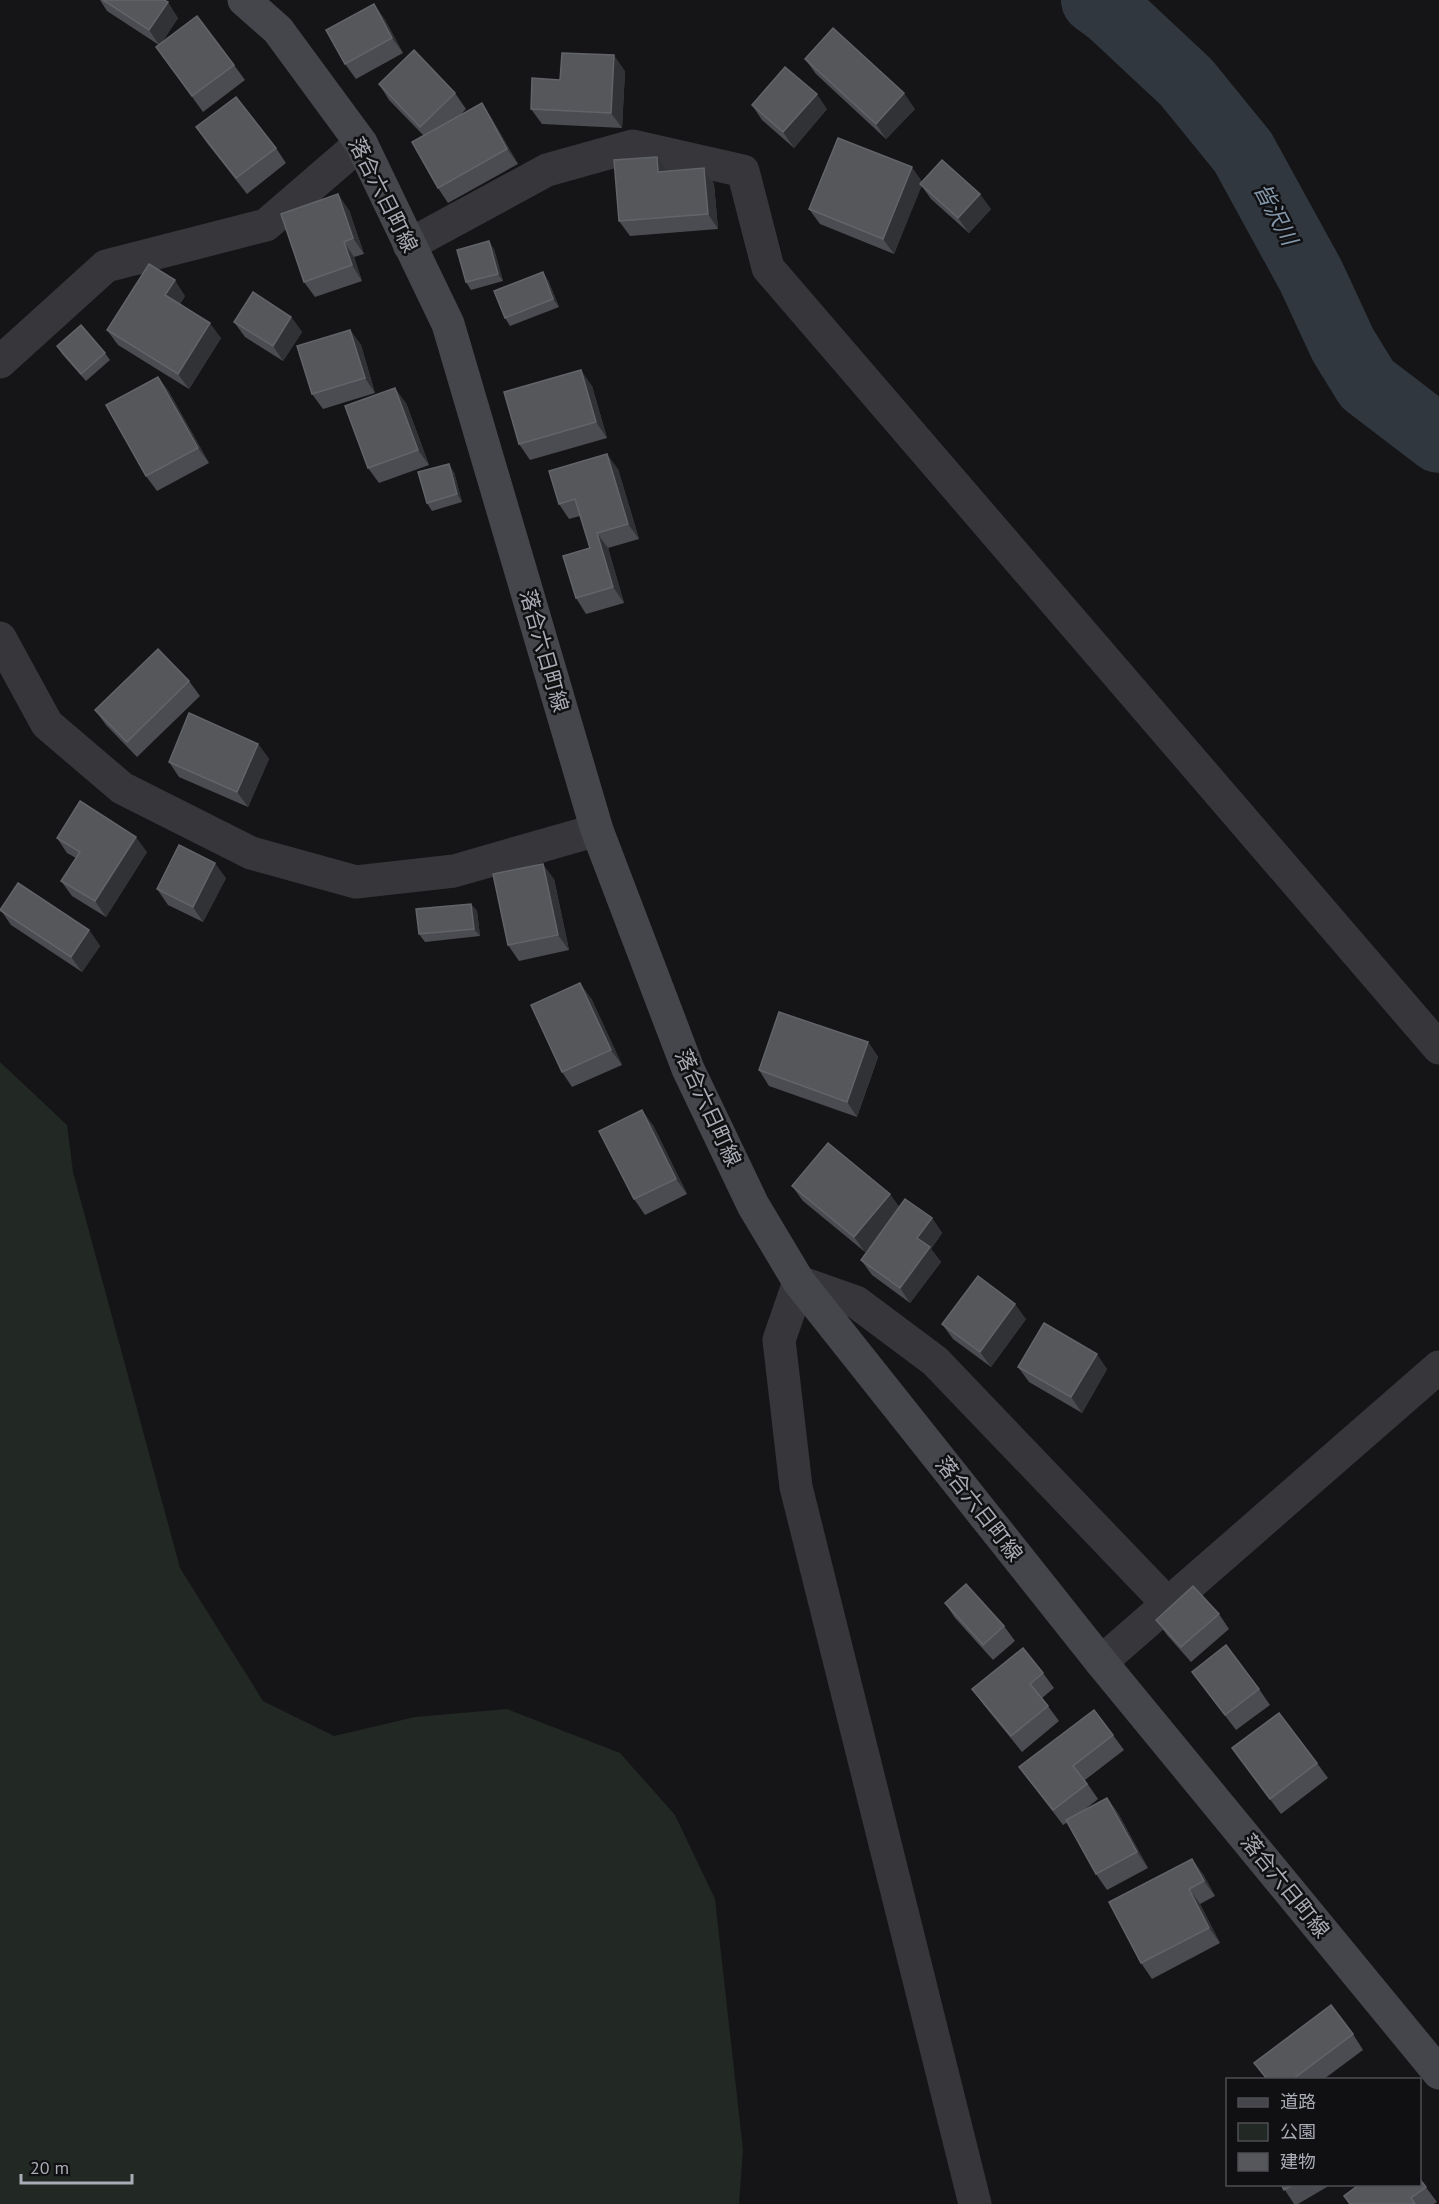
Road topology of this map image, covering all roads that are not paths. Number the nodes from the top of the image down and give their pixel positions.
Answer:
1 (244, 0) edge
2 (361, 143) junction
3 (409, 245) junction
4 (0, 362) edge
5 (0, 638) edge
6 (597, 830) junction
7 (1439, 1048) edge
8 (799, 1282) junction
9 (1439, 1367) edge
10 (1167, 1603) junction
11 (1101, 1662) junction
12 (1439, 2073) edge
13 (975, 2204) edge

1 - 2 main road, 落合六日町線
2 - 3 main road, 落合六日町線
2 - 4 street
3 - 6 main road, 落合六日町線
3 - 7 street
5 - 6 street
6 - 8 main road, 落合六日町線
8 - 10 street
8 - 11 main road, 落合六日町線
8 - 13 street
9 - 10 street
10 - 11 street
11 - 12 main road, 落合六日町線

